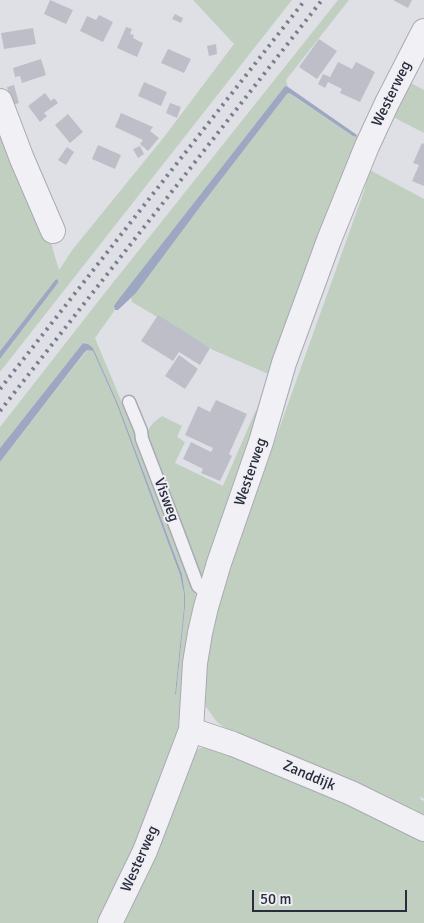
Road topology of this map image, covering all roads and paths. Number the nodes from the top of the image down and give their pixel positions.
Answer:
1 (424, 31) edge
2 (0, 101) edge
3 (53, 231) dead end
4 (129, 402) dead end
5 (210, 593) junction
6 (191, 730) junction
7 (424, 829) edge
8 (110, 923) edge

1 - 5 street, Westerweg
2 - 3 street
4 - 5 lane, Visweg
5 - 6 street, Westerweg
6 - 7 street, Zanddijk
6 - 8 street, Westerweg

